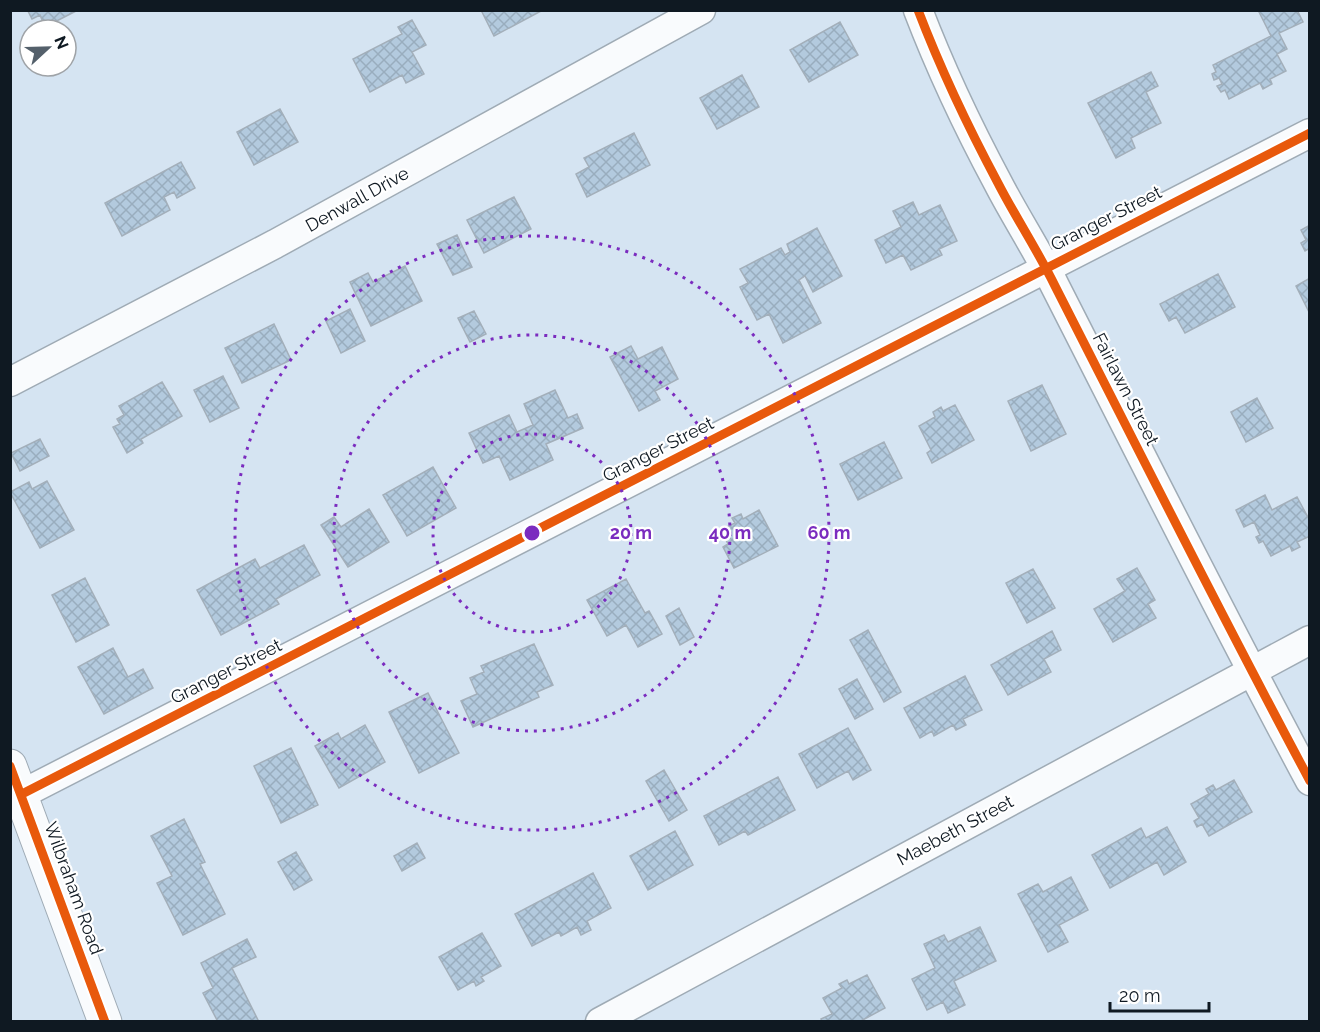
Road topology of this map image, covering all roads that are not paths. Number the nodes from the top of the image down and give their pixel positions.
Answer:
1 (701, 10) edge
2 (918, 10) edge
3 (1310, 133) edge
4 (1046, 268) junction
5 (10, 382) edge
6 (1310, 640) edge
7 (1250, 670) junction
8 (16, 780) edge
9 (1310, 781) edge
10 (105, 1022) edge
11 (600, 1022) edge

1 - 5 street, Denwall Drive
2 - 4 street, Fairlawn Street
3 - 4 street, Granger Street
4 - 7 street, Fairlawn Street
4 - 8 street, Granger Street
6 - 7 street, Maebeth Street
7 - 9 street, Fairlawn Street
7 - 11 street, Maebeth Street
8 - 10 main road, Wilbraham Road

